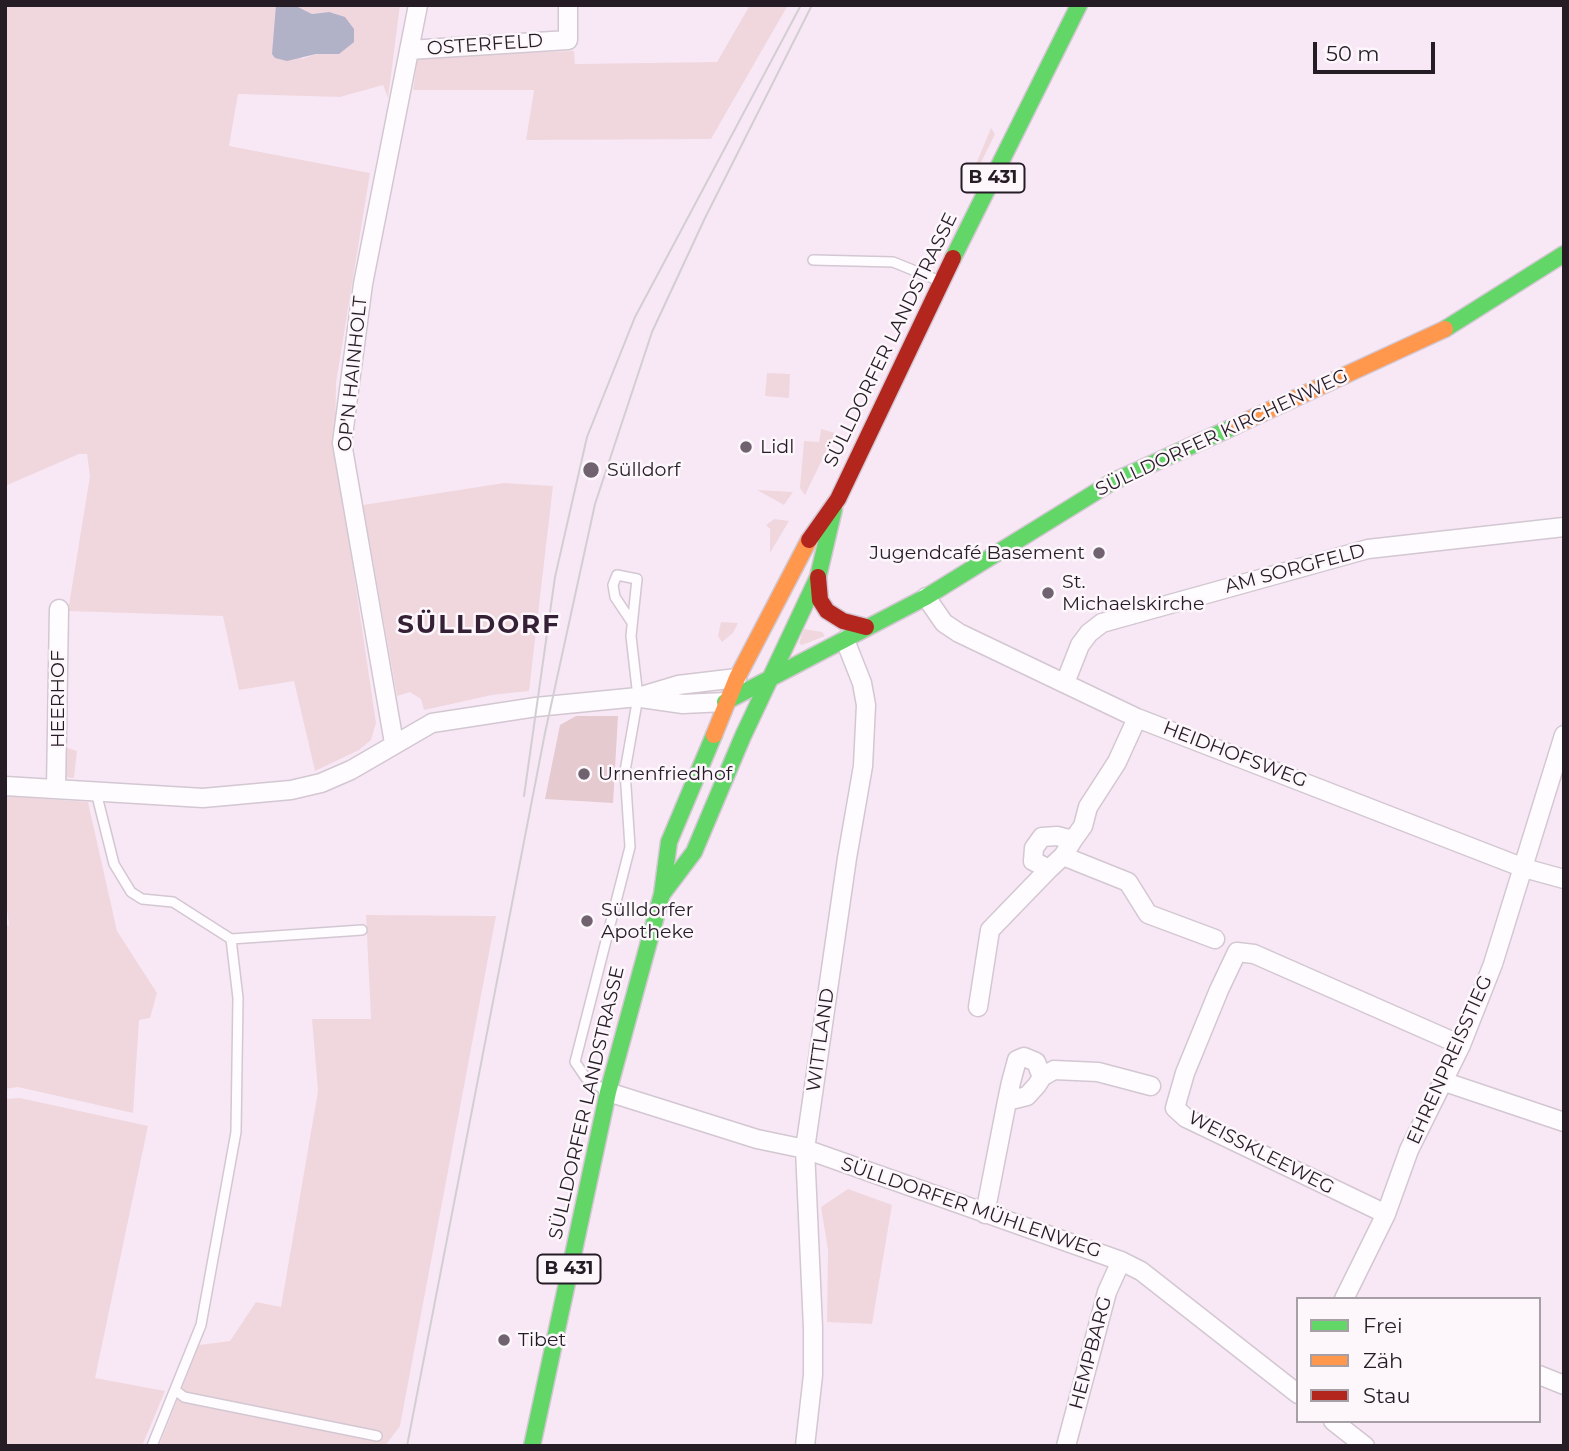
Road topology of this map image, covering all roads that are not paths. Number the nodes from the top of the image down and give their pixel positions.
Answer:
1 (418, 5) edge
2 (568, 5) edge
3 (1079, 5) edge
4 (409, 50) junction
5 (1564, 254) edge
6 (813, 260) dead end
7 (941, 282) junction
8 (835, 505) junction
9 (1564, 527) edge
10 (818, 577) junction
11 (926, 597) junction
12 (59, 609) dead end
13 (631, 621) junction
14 (866, 627) junction
15 (845, 640) junction
16 (772, 676) junction
17 (737, 678) junction
18 (1065, 683) junction
19 (638, 697) junction
20 (726, 702) junction
21 (1137, 718) junction
22 (1564, 735) edge
23 (394, 743) junction
24 (5, 786) edge
25 (56, 789) junction
26 (96, 792) junction
27 (1073, 840) junction
28 (1063, 856) junction
29 (1524, 868) junction
30 (1049, 869) junction
31 (1564, 879) edge
32 (662, 894) junction
33 (362, 930) dead end
34 (231, 939) junction
35 (1215, 939) dead end
36 (978, 1007) dead end
37 (1461, 1045) junction
38 (1042, 1077) junction
39 (1442, 1081) junction
40 (1151, 1086) dead end
41 (608, 1092) junction
42 (1007, 1101) junction
43 (1564, 1122) edge
44 (805, 1149) junction
45 (985, 1214) junction
46 (1386, 1214) junction
47 (1121, 1261) junction
48 (1348, 1297) edge
49 (1541, 1376) edge
50 (1564, 1385) edge
51 (175, 1390) junction
52 (1296, 1391) edge
53 (1336, 1423) edge
54 (377, 1437) dead end
55 (152, 1446) edge
56 (532, 1446) edge
57 (805, 1446) edge
58 (1066, 1446) edge
59 (1365, 1446) edge

1 - 4 street, OP'N HAINHOLT
2 - 4 street, OSTERFELD
3 - 7 main road, SÜLLDORFER LANDSTRASSE / B 431
4 - 23 street, OP'N HAINHOLT
5 - 11 main road, SÜLLDORFER KIRCHENWEG
6 - 7 lane
7 - 8 main road, SÜLLDORFER LANDSTRASSE / B 431
8 - 10 main road, SÜLLDORFER LANDSTRASSE / B 431
8 - 17 main road, SÜLLDORFER LANDSTRASSE / B 431
9 - 18 street, AM SORGFELD
10 - 14 main road
10 - 16 main road, SÜLLDORFER LANDSTRASSE / B 431
11 - 14 main road, SÜLLDORFER KIRCHENWEG
11 - 18 street, HEIDHOFSWEG
12 - 25 street, HEERHOF
13 - 13 lane
13 - 19 lane
14 - 15 main road, SÜLLDORFER KIRCHENWEG
15 - 16 main road, SÜLLDORFER KIRCHENWEG
15 - 44 street, WITTLAND
16 - 17 main road, SÜLLDORFER KIRCHENWEG
16 - 20 main road, SÜLLDORFER KIRCHENWEG
16 - 32 main road, SÜLLDORFER LANDSTRASSE / B 431
17 - 19 street, SÜLLDORFER KIRCHENWEG
17 - 20 main road, SÜLLDORFER LANDSTRASSE / B 431
18 - 21 street, HEIDHOFSWEG
19 - 20 street, SÜLLDORFER KIRCHENWEG
19 - 23 street, SÜLLDORFER KIRCHENWEG
19 - 41 lane
20 - 32 main road, SÜLLDORFER LANDSTRASSE / B 431
21 - 27 street
21 - 29 street, HEIDHOFSWEG
22 - 29 street, EHRENPREISSTIEG
23 - 26 street, SÜLLDORFER KIRCHENWEG
24 - 25 street, SÜLLDORFER KIRCHENWEG
25 - 26 street, SÜLLDORFER KIRCHENWEG
26 - 34 lane
27 - 28 street
27 - 30 street
28 - 30 street
28 - 35 street
29 - 31 street, HEIDHOFSWEG
29 - 37 street, EHRENPREISSTIEG
30 - 36 street
32 - 41 main road, SÜLLDORFER LANDSTRASSE / B 431
33 - 34 lane
34 - 51 lane
37 - 39 street, EHRENPREISSTIEG
37 - 46 street, WEISSKLEEWEG
38 - 40 street
38 - 42 street
38 - 42 street
39 - 43 street
39 - 46 street, EHRENPREISSTIEG
41 - 44 street, SÜLLDORFER MÜHLENWEG
41 - 56 main road, SÜLLDORFER LANDSTRASSE / B 431
42 - 45 street
44 - 45 street, SÜLLDORFER MÜHLENWEG
44 - 57 street, WITTLAND
45 - 47 street, SÜLLDORFER MÜHLENWEG
46 - 48 street, EHRENPREISSTIEG
47 - 52 street, SÜLLDORFER MÜHLENWEG
47 - 58 street, HEMPBARG
49 - 50 street
51 - 54 lane
51 - 55 lane
53 - 59 street

